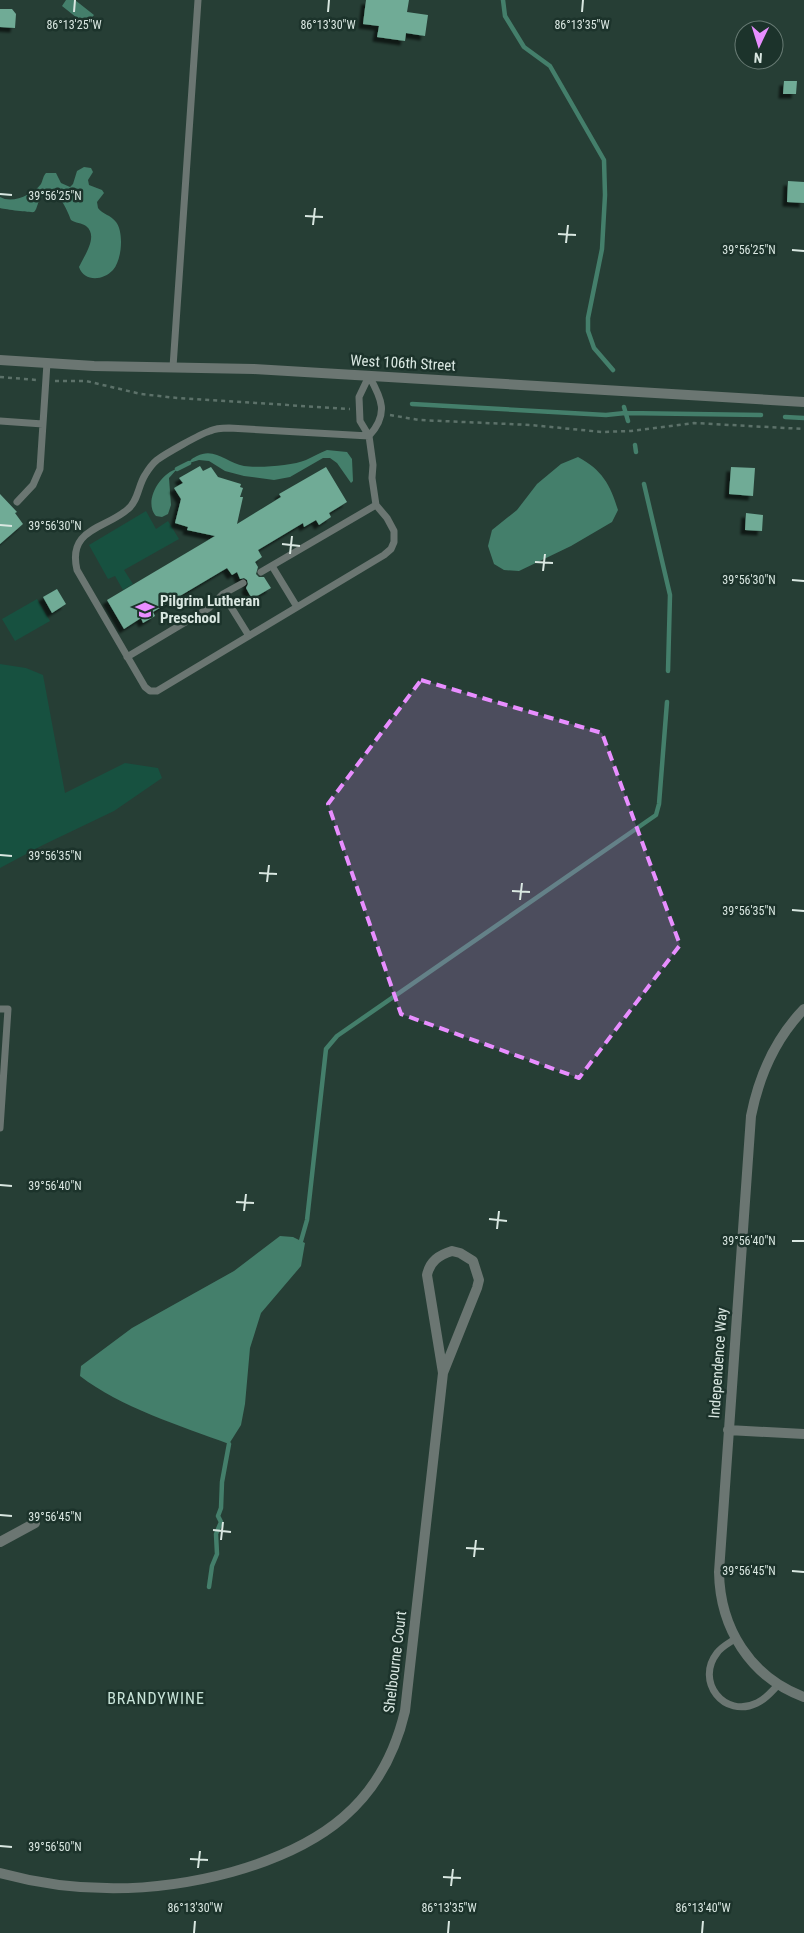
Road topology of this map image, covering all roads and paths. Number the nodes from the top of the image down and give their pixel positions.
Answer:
1 (198, 0) edge
2 (0, 360) edge
3 (47, 363) junction
4 (173, 367) junction
5 (369, 376) junction
6 (0, 377) edge
7 (46, 381) junction
8 (804, 402) edge
9 (351, 409) dead end
10 (390, 415) dead end
11 (0, 421) edge
12 (43, 424) junction
13 (804, 429) edge
14 (369, 436) junction
15 (16, 502) dead end
16 (376, 506) junction
17 (272, 566) junction
18 (261, 572) dead end
19 (243, 583) dead end
20 (223, 594) junction
21 (297, 607) junction
22 (249, 636) junction
23 (126, 657) junction
24 (0, 1009) edge
25 (804, 1009) edge
26 (3, 1056) edge
27 (0, 1128) edge
28 (442, 1372) junction
29 (728, 1430) junction
30 (804, 1434) edge
31 (35, 1523) dead end
32 (0, 1542) edge
33 (735, 1639) junction
34 (778, 1685) junction
35 (804, 1697) edge
36 (0, 1873) edge

1 - 4 lane
2 - 3 street, West 106th Street
3 - 4 street, West 106th Street
3 - 7 lane
4 - 5 street, West 106th Street
5 - 8 street, West 106th Street
5 - 14 lane
5 - 14 lane
6 - 7 path
7 - 9 path
7 - 12 lane
10 - 13 path
11 - 12 lane
12 - 15 lane
14 - 16 lane
14 - 23 lane
16 - 17 lane
16 - 21 lane
17 - 18 lane
17 - 21 lane
19 - 20 lane
20 - 22 lane
20 - 23 lane
21 - 22 lane
22 - 23 lane
24 - 26 lane
25 - 29 street, Independence Way
26 - 27 lane
28 - 28 street, Shelbourne Court
28 - 36 street, Shelbourne Court
29 - 30 street
29 - 33 street, Independence Way
31 - 32 street
33 - 34 street, Independence Way
33 - 34 lane
34 - 35 street, Independence Way

